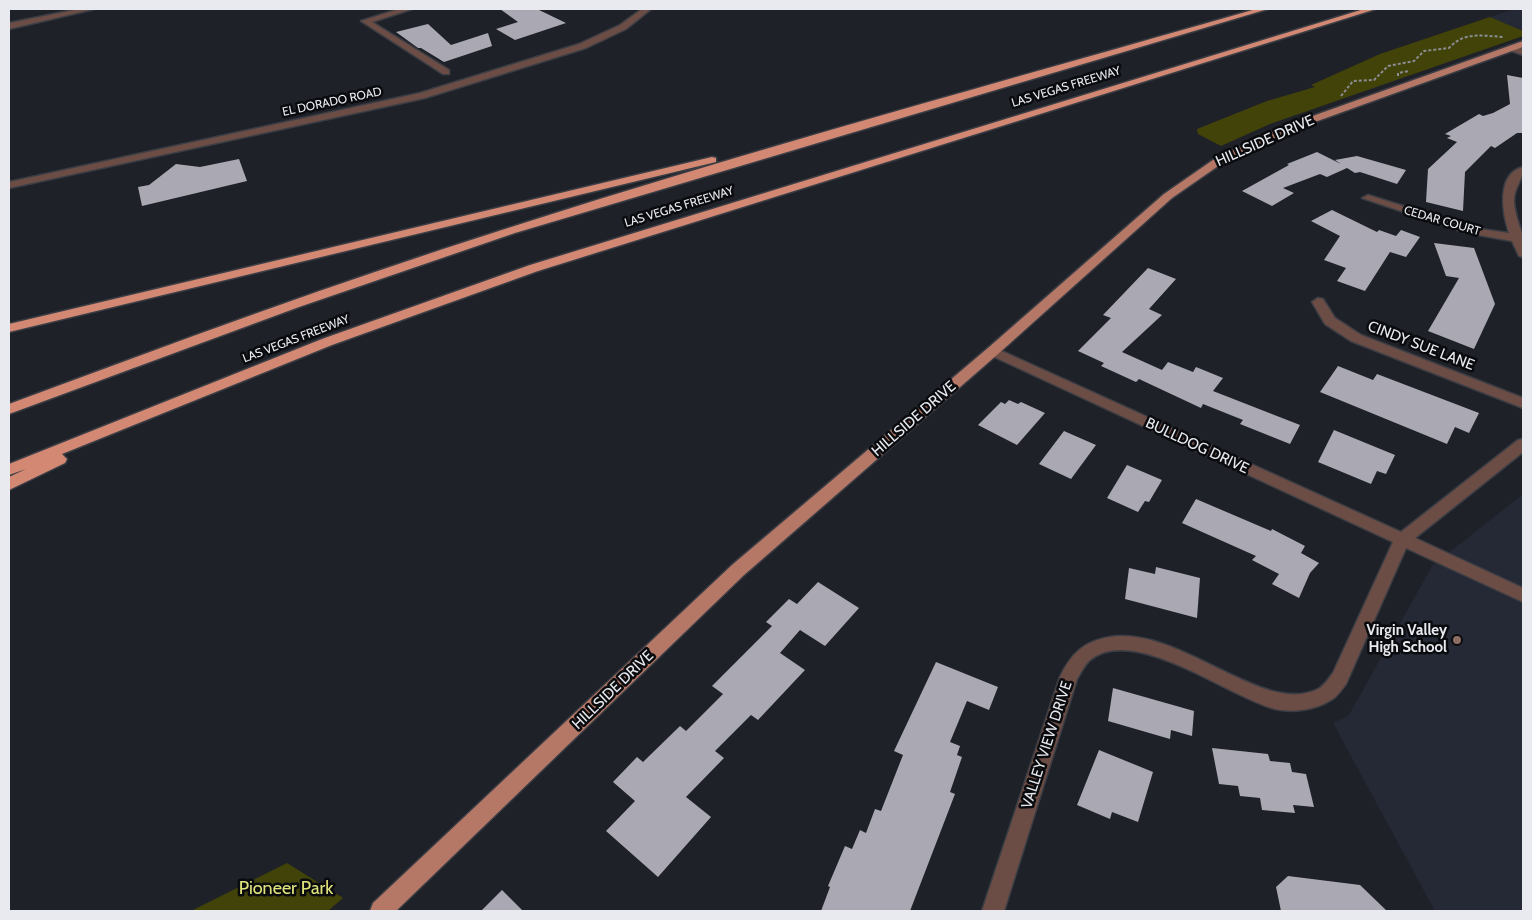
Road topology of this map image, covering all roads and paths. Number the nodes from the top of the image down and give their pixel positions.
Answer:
1 (90, 9) edge
2 (408, 9) edge
3 (647, 9) edge
4 (1264, 9) edge
5 (1372, 9) edge
6 (9, 26) edge
7 (1489, 31) dead end
8 (1488, 36) junction
9 (1510, 43) junction
10 (1523, 44) edge
11 (1523, 52) edge
12 (446, 72) dead end
13 (1338, 98) dead end
14 (837, 133) junction
15 (1523, 170) edge
16 (9, 185) edge
17 (1368, 198) dead end
18 (1520, 238) edge
19 (1523, 253) edge
20 (1318, 302) dead end
21 (9, 328) edge
22 (993, 351) junction
23 (213, 386) junction
24 (1523, 403) edge
25 (9, 410) edge
26 (1523, 444) edge
27 (9, 470) edge
28 (9, 484) edge
29 (1402, 540) junction
30 (1523, 595) edge
31 (381, 911) edge
32 (993, 911) edge

1 - 6 street
2 - 12 street
3 - 16 street, EL DORADO ROAD
4 - 14 highway, LAS VEGAS FREEWAY
5 - 23 highway, LAS VEGAS FREEWAY
7 - 8 path
8 - 9 path
8 - 13 path
9 - 10 main road, HILLSIDE DRIVE
9 - 11 street
9 - 22 main road, HILLSIDE DRIVE
14 - 21 highway
14 - 25 highway, LAS VEGAS FREEWAY
15 - 18 street
17 - 18 street, CEDAR COURT
18 - 19 street
20 - 24 street, CINDY SUE LANE
22 - 29 street, BULLDOG DRIVE
22 - 31 main road, HILLSIDE DRIVE
23 - 27 highway, LAS VEGAS FREEWAY
23 - 28 highway
26 - 29 street, VALLEY VIEW DRIVE
29 - 30 street, BULLDOG DRIVE
29 - 32 street, VALLEY VIEW DRIVE

